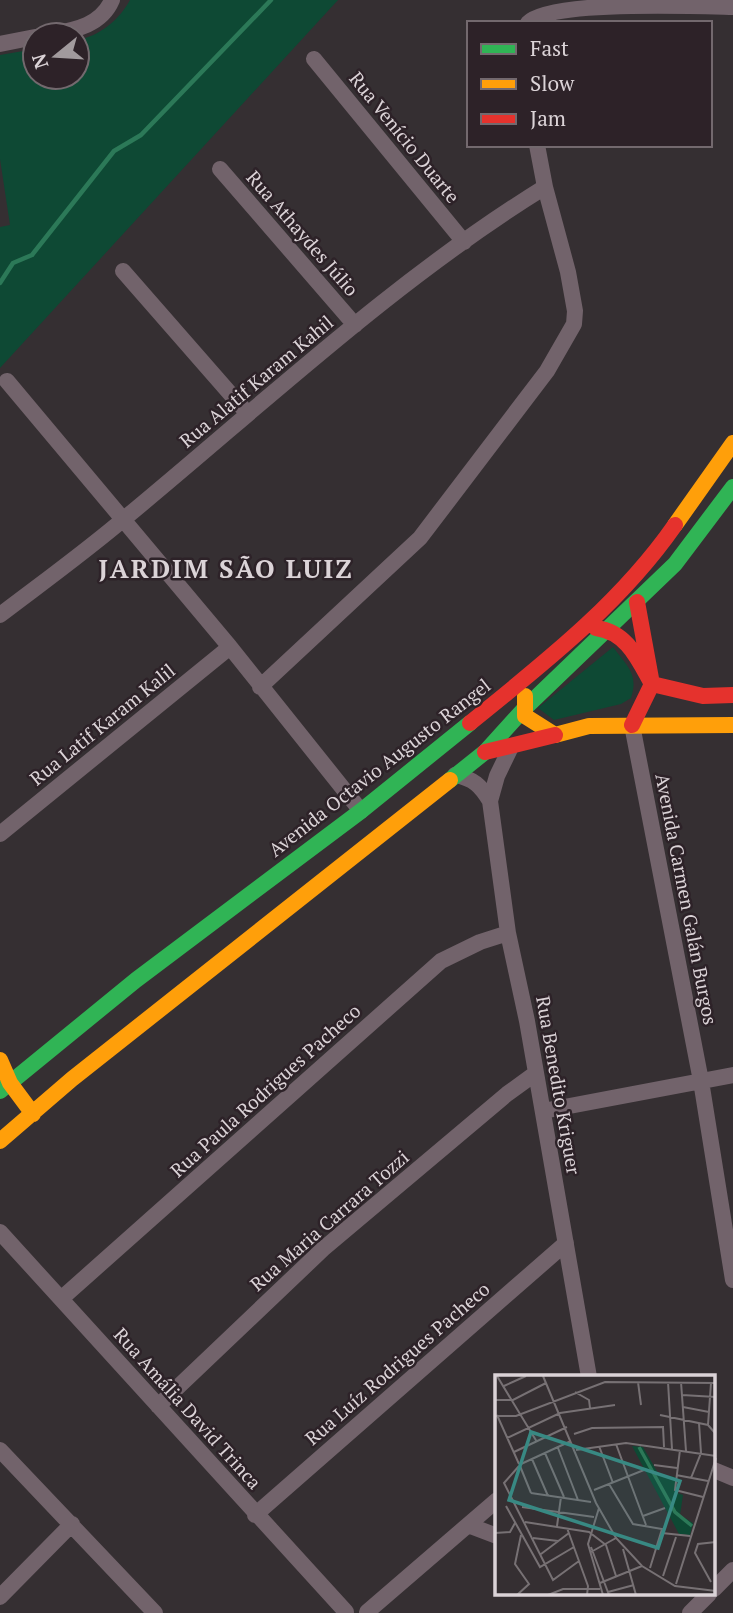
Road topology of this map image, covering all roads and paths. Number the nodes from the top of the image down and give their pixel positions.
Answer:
1 (571, 3) edge
2 (109, 6) edge
3 (733, 7) edge
4 (530, 21) edge
5 (91, 22) edge
6 (21, 40) edge
7 (0, 44) edge
8 (314, 59) dead end
9 (537, 147) edge
10 (220, 169) dead end
11 (545, 187) junction
12 (464, 242) junction
13 (123, 271) dead end
14 (355, 325) junction
15 (7, 381) dead end
16 (248, 414) junction
17 (733, 443) edge
18 (733, 487) edge
19 (124, 519) junction
20 (637, 602) junction
21 (0, 615) edge
22 (609, 628) junction
23 (230, 647) junction
24 (558, 651) junction
25 (652, 684) junction
26 (260, 687) junction
27 (733, 695) edge
28 (524, 709) junction
29 (632, 725) junction
30 (733, 725) edge
31 (555, 735) junction
32 (511, 747) junction
33 (485, 752) junction
34 (455, 775) junction
35 (490, 801) junction
36 (361, 811) junction
37 (0, 834) edge
38 (508, 933) junction
39 (0, 1060) edge
40 (536, 1073) junction
41 (733, 1074) edge
42 (701, 1081) junction
43 (5, 1087) edge
44 (543, 1111) junction
45 (33, 1114) junction
46 (0, 1141) edge
47 (0, 1232) edge
48 (566, 1242) junction
49 (733, 1280) edge
50 (62, 1298) junction
51 (589, 1375) edge
52 (158, 1406) junction
53 (0, 1450) edge
54 (716, 1471) edge
55 (733, 1478) edge
56 (495, 1502) edge
57 (256, 1515) junction
58 (72, 1524) junction
59 (468, 1524) junction
60 (495, 1535) edge
61 (733, 1570) edge
62 (716, 1587) edge
63 (707, 1596) edge
64 (0, 1597) edge
65 (346, 1612) edge
66 (155, 1613) edge
67 (367, 1613) edge
68 (690, 1613) edge

1 - 3 street
1 - 4 street
2 - 5 street
6 - 7 street
8 - 12 street, Rua Venício Duarte
9 - 11 street
10 - 14 street, Rua Athaydes Júlio
11 - 12 street, Rua Alatif Karam Kahil
11 - 26 street
12 - 14 street, Rua Alatif Karam Kahil
13 - 16 street
14 - 16 street, Rua Alatif Karam Kahil
15 - 19 street
16 - 19 street, Rua Alatif Karam Kahil
17 - 24 main road, Avenida Octavio Augusto Rangel
18 - 20 main road
19 - 21 street, Rua Alatif Karam Kahil
19 - 23 street
20 - 22 main road
20 - 25 main road
22 - 24 main road
22 - 25 main road
22 - 28 main road
23 - 26 street
23 - 37 street, Rua Latif Karam Kalil
24 - 28 main road
24 - 36 main road, Avenida Octavio Augusto Rangel
25 - 27 main road
25 - 29 main road
26 - 36 street
28 - 31 main road
28 - 33 main road
29 - 30 main road
29 - 31 main road
29 - 42 street, Avenida Carmen Galán Burgos
31 - 32 main road
32 - 33 main road
32 - 35 street, Rua Benedito Kriguer
33 - 34 main road
34 - 35 street
34 - 45 main road
35 - 38 street, Rua Benedito Kriguer
36 - 43 main road, Avenida Octavio Augusto Rangel
38 - 40 street, Rua Benedito Kriguer
38 - 50 street, Rua Paula Rodrigues Pacheco
39 - 43 main road
40 - 44 street, Rua Benedito Kriguer
40 - 52 street, Rua Maria Carrara Tozzi
41 - 42 street
42 - 44 street
42 - 49 street, Avenida Carmen Galán Burgos
43 - 45 main road
44 - 48 street, Rua Benedito Kriguer
45 - 46 main road
47 - 50 street, Rua Amália David Trinca
48 - 51 street, Rua Benedito Kriguer
48 - 57 street, Rua Luíz Rodrigues Pacheco
50 - 52 street, Rua Amália David Trinca
52 - 57 street, Rua Amália David Trinca
53 - 58 street
54 - 55 street
56 - 59 street
57 - 65 street, Rua Amália David Trinca
58 - 64 street
58 - 66 street
59 - 60 street
59 - 67 street
61 - 62 street
63 - 68 street
65 - 67 street

